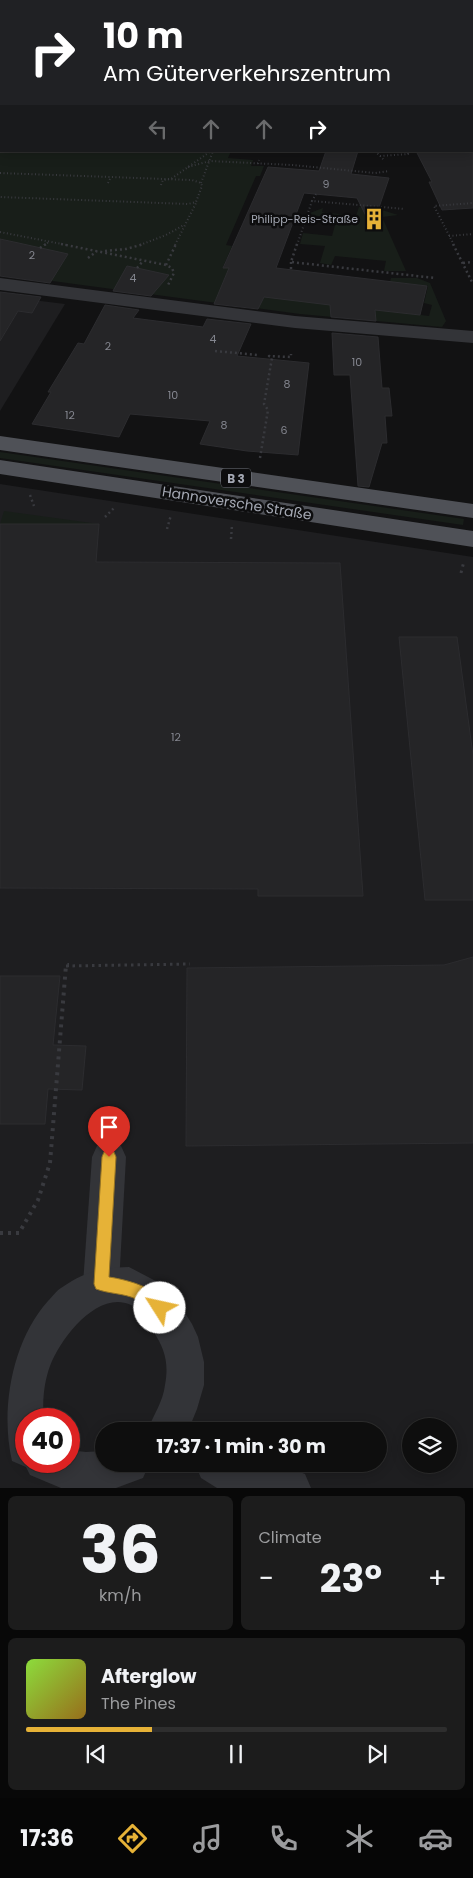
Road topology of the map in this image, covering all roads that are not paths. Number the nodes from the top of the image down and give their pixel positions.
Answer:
1 (0, 284) edge
2 (473, 337) edge
3 (0, 443) edge
4 (0, 467) edge
5 (473, 511) edge
6 (473, 539) edge
7 (109, 1157) dead end
8 (101, 1284) junction
9 (2, 1412) edge
10 (172, 1422) edge
11 (15, 1433) edge
12 (102, 1472) edge
13 (228, 1472) edge
14 (80, 1473) edge
15 (291, 1488) edge

1 - 2 street
3 - 5 main road, Hannoversche Straße / B 3
4 - 6 main road, Hannoversche Straße / B 3
7 - 8 street
8 - 9 street
8 - 10 street
9 - 11 street
12 - 14 street
13 - 15 street

